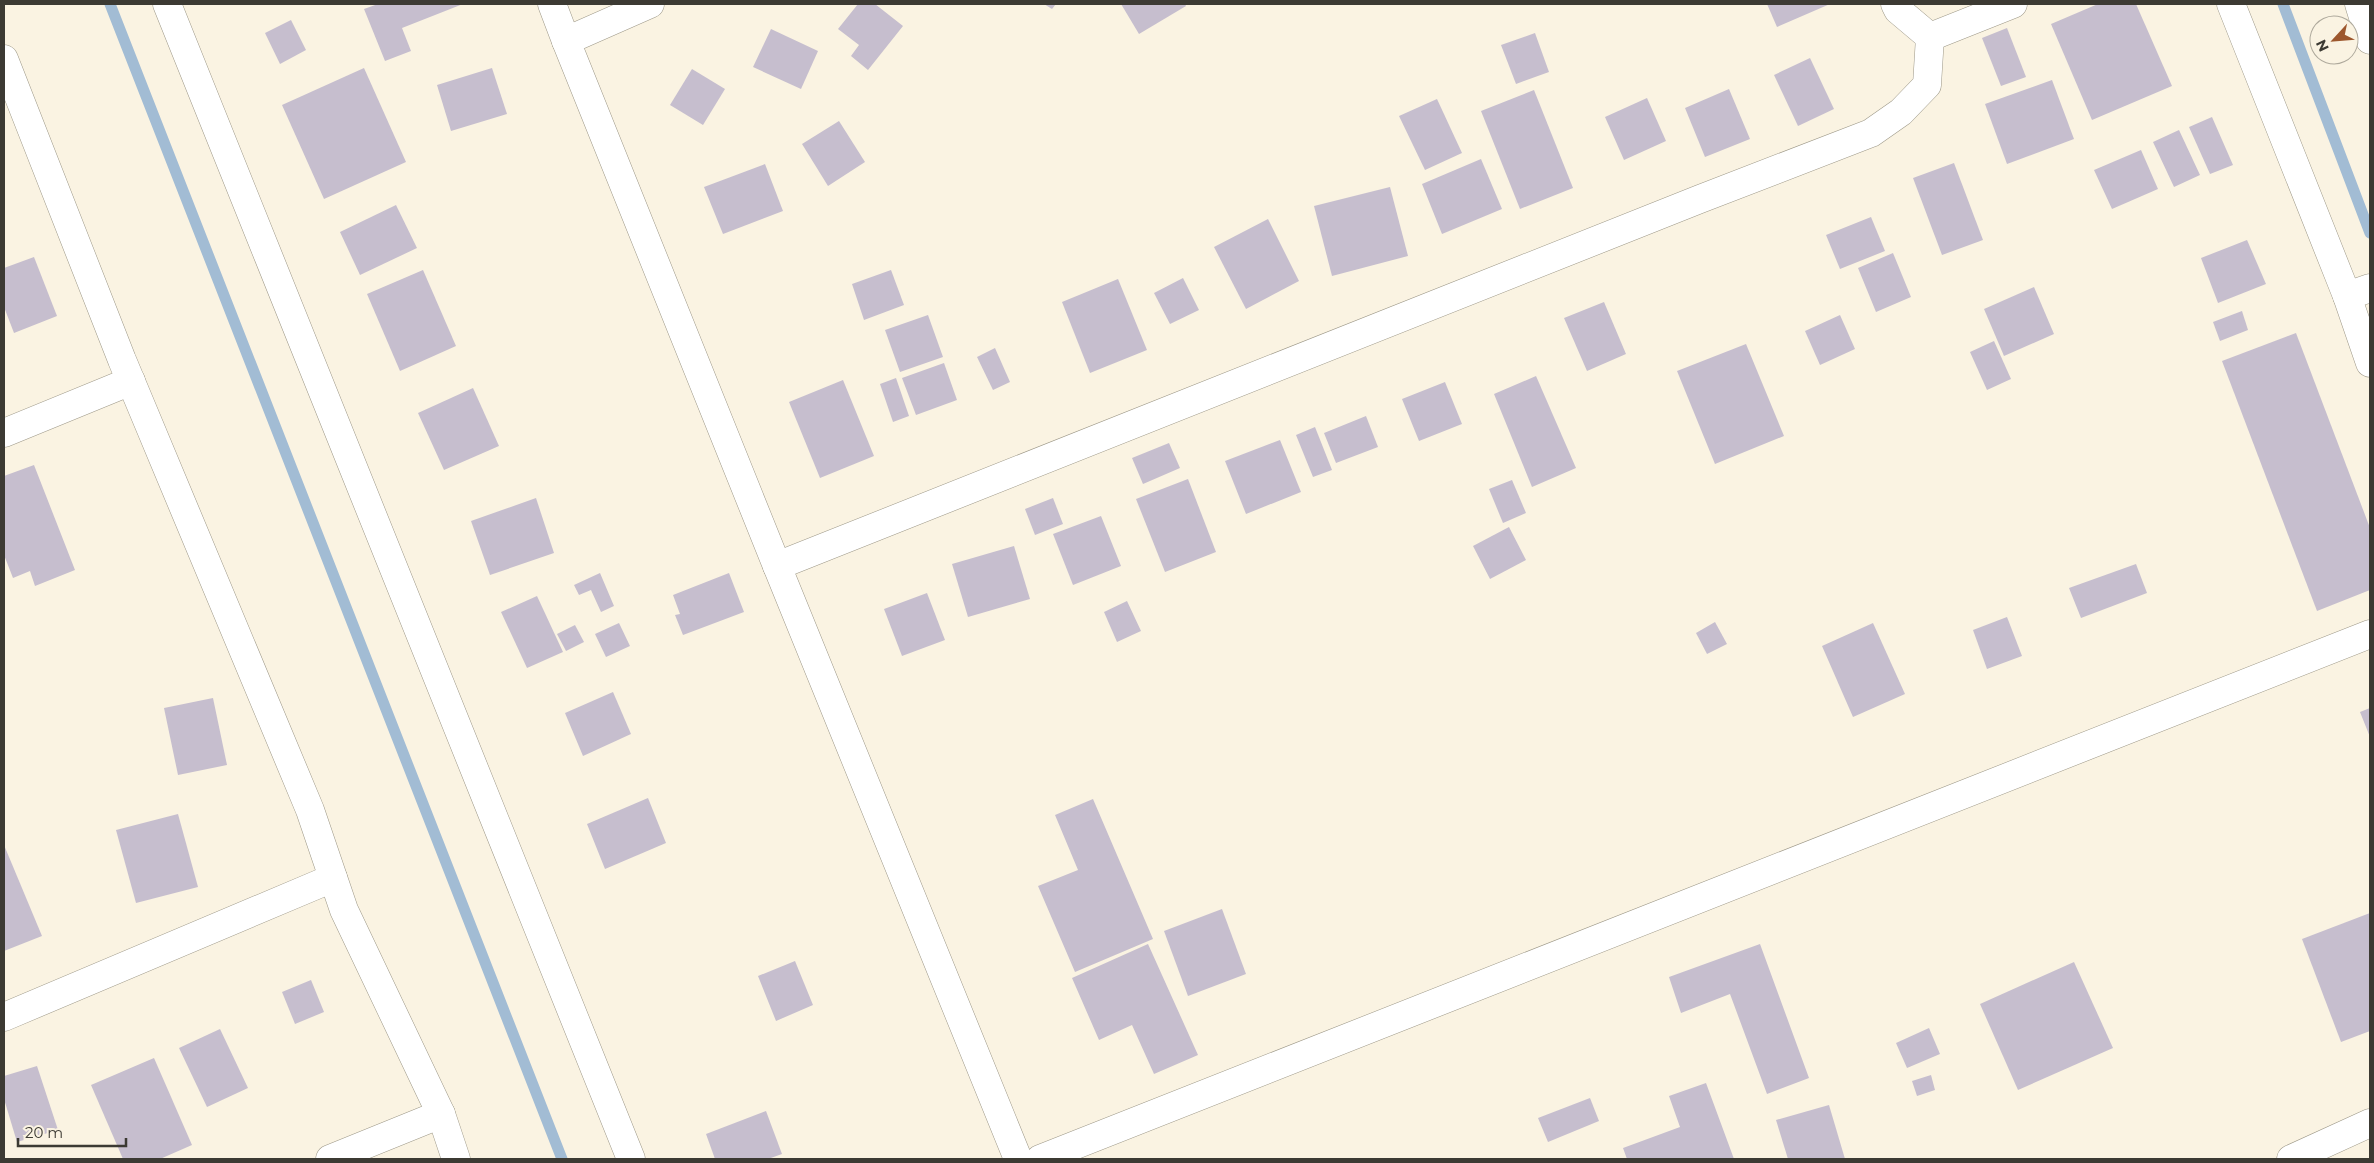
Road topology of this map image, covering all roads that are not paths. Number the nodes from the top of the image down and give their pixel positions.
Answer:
1 (167, 4) edge
2 (552, 4) edge
3 (650, 4) edge
4 (1895, 4) edge
5 (2013, 4) edge
6 (2231, 4) edge
7 (2359, 4) edge
8 (1930, 37) junction
9 (2370, 40) edge
10 (566, 41) junction
11 (4, 59) edge
12 (10, 95) edge
13 (2359, 292) edge
14 (2370, 363) edge
15 (131, 382) junction
16 (4, 433) edge
17 (777, 566) junction
18 (2370, 634) edge
19 (333, 878) junction
20 (4, 1017) edge
21 (440, 1114) junction
22 (2370, 1123) edge
23 (330, 1159) edge
24 (456, 1159) edge
25 (631, 1159) edge
26 (1018, 1159) edge
27 (1040, 1159) edge
28 (2291, 1159) edge

1 - 25 street
2 - 10 street
3 - 10 street
4 - 8 street
5 - 8 street
6 - 13 street
7 - 9 street
8 - 17 street
10 - 17 street
11 - 12 street
12 - 15 street
13 - 14 street
15 - 16 street
15 - 19 street
17 - 26 street
18 - 27 street
19 - 20 street
19 - 21 street
21 - 23 street
21 - 24 street
22 - 28 street

